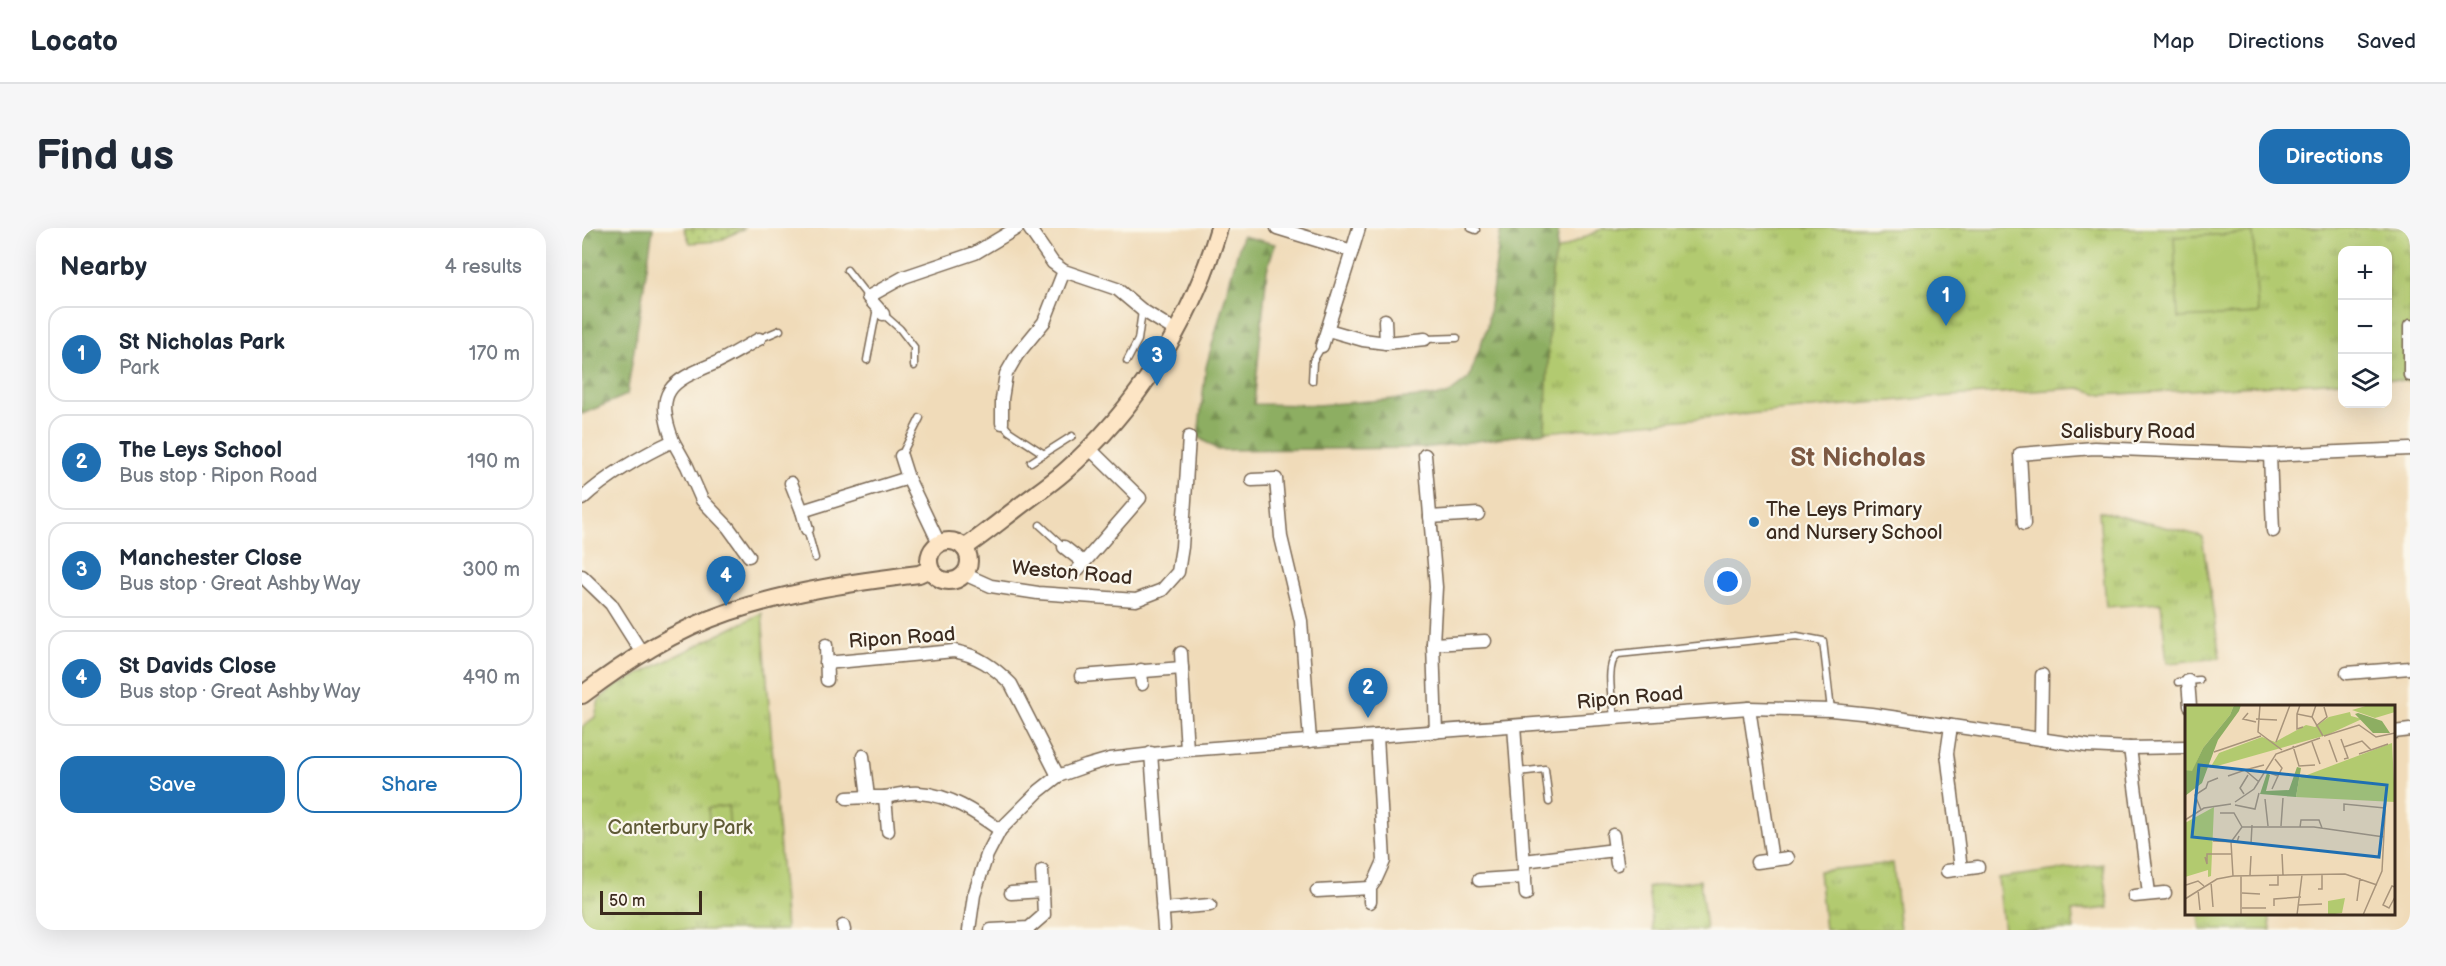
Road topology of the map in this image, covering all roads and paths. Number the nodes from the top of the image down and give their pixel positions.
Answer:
1 (1017, 228) edge
2 (1029, 228) edge
3 (1219, 228) edge
4 (1277, 228) edge
5 (1359, 228) edge
6 (1352, 251) junction
7 (847, 270) dead end
8 (1064, 271) junction
9 (868, 297) junction
10 (1142, 310) junction
11 (880, 311) junction
12 (1385, 320) dead end
13 (2410, 326) edge
14 (780, 330) dead end
15 (1328, 330) junction
16 (1176, 331) junction
17 (1457, 338) dead end
18 (759, 339) joint
19 (1425, 339) joint
20 (1386, 343) junction
21 (2410, 344) edge
22 (1322, 346) joint
23 (867, 360) dead end
24 (1127, 361) dead end
25 (914, 366) dead end
26 (2410, 375) edge
27 (1312, 381) dead end
28 (920, 418) dead end
29 (1002, 423) joint
30 (1072, 436) dead end
31 (1189, 437) dead end
32 (673, 441) junction
33 (1089, 448) junction
34 (2410, 449) edge
35 (1044, 454) junction
36 (1425, 455) dead end
37 (901, 456) joint
38 (2270, 456) junction
39 (1031, 462) dead end
40 (908, 478) junction
41 (1252, 480) dead end
42 (791, 483) dead end
43 (582, 500) edge
44 (802, 511) junction
45 (1478, 514) dead end
46 (1430, 517) junction
47 (2024, 524) dead end
48 (1040, 525) dead end
49 (807, 529) joint
50 (2274, 531) dead end
51 (939, 543) junction
52 (1064, 547) joint
53 (964, 548) junction
54 (749, 556) dead end
55 (815, 558) dead end
56 (1083, 562) junction
57 (930, 569) junction
58 (964, 574) junction
59 (1074, 574) dead end
60 (582, 576) edge
61 (1485, 640) dead end
62 (1433, 644) junction
63 (826, 645) dead end
64 (642, 653) junction
65 (1181, 653) dead end
66 (826, 663) junction
67 (1182, 668) junction
68 (2410, 668) edge
69 (1141, 670) junction
70 (2347, 673) dead end
71 (2042, 675) dead end
72 (1081, 676) dead end
73 (828, 680) dead end
74 (2188, 681) dead end
75 (1142, 684) dead end
76 (582, 695) edge
77 (2190, 705) edge
78 (1749, 708) junction
79 (1831, 710) junction
80 (1614, 719) junction
81 (1514, 726) junction
82 (1951, 726) junction
83 (2410, 730) edge
84 (1436, 732) junction
85 (2395, 732) edge
86 (1377, 736) junction
87 (2041, 739) junction
88 (1310, 741) junction
89 (2185, 747) edge
90 (2130, 748) junction
91 (1187, 750) junction
92 (1151, 753) junction
93 (863, 756) dead end
94 (1517, 772) junction
95 (1058, 776) junction
96 (868, 796) junction
97 (885, 797) junction
98 (847, 798) dead end
99 (1549, 802) dead end
100 (1000, 830) junction
101 (888, 831) dead end
102 (1612, 835) dead end
103 (1615, 850) junction
104 (1788, 858) dead end
105 (1772, 860) junction
106 (1524, 861) junction
107 (1757, 862) dead end
108 (1617, 864) dead end
109 (1978, 867) dead end
110 (1961, 869) junction
111 (1042, 871) dead end
112 (1947, 871) dead end
113 (1525, 877) junction
114 (1479, 880) dead end
115 (1370, 888) junction
116 (1042, 891) junction
117 (1317, 891) dead end
118 (1011, 893) dead end
119 (2149, 893) junction
120 (2165, 893) dead end
121 (1526, 894) dead end
122 (2134, 896) dead end
123 (1370, 902) dead end
124 (1210, 905) dead end
125 (1162, 909) junction
126 (1164, 929) edge
127 (969, 930) edge
128 (991, 930) edge

1 - 9 street
2 - 8 street
3 - 16 street
4 - 6 street
5 - 6 street
6 - 15 street
7 - 9 lane
8 - 10 street
8 - 29 street
9 - 11 street
10 - 16 street
10 - 24 lane
11 - 23 lane
11 - 25 lane
12 - 20 street
13 - 21 street
14 - 18 lane
15 - 20 street
15 - 22 street
16 - 33 street
17 - 19 lane
18 - 32 street
19 - 20 street
21 - 26 street
22 - 27 lane
28 - 37 lane
29 - 35 lane
30 - 35 lane
31 - 58 street, Weston Road
32 - 43 street
32 - 54 street
33 - 53 street
33 - 56 street
34 - 38 street, Salisbury Road
35 - 39 lane
36 - 46 street
37 - 40 street
38 - 47 street, Salisbury Road
38 - 50 street
40 - 44 street
40 - 51 street
41 - 88 street
42 - 44 street
44 - 49 street
45 - 46 street
46 - 62 street
48 - 52 lane
49 - 55 lane
51 - 53 street
51 - 57 street
52 - 56 street
53 - 58 street
56 - 59 street
57 - 58 street
57 - 64 street
60 - 64 street
61 - 62 street
62 - 84 street
63 - 66 street, Ripon Road
64 - 76 street
65 - 67 street
66 - 73 street, Ripon Road
66 - 95 street, Ripon Road
67 - 69 street
67 - 91 street
68 - 70 street
69 - 72 street
69 - 75 street
71 - 87 street
74 - 77 street
78 - 79 street, Ripon Road
78 - 80 street, Ripon Road
78 - 105 street
79 - 80 lane
79 - 82 street, Ripon Road
80 - 81 street, Ripon Road
81 - 84 street, Ripon Road
81 - 94 street
82 - 87 street, Ripon Road
82 - 110 street
83 - 85 street
84 - 86 street, Ripon Road
86 - 88 street, Ripon Road
86 - 115 street
87 - 90 street, Ripon Road
88 - 91 street, Ripon Road
89 - 90 street, Ripon Road
90 - 119 street
91 - 92 street, Ripon Road
92 - 95 street, Ripon Road
92 - 125 street
93 - 96 street
94 - 99 lane
94 - 106 street
95 - 100 street, Ripon Road
96 - 97 street
96 - 98 street
97 - 100 street
97 - 101 street
100 - 127 street, Ripon Road
102 - 103 street
103 - 106 street
103 - 108 street
104 - 105 street
105 - 107 street
106 - 113 street
109 - 110 street
110 - 112 street
111 - 116 street
113 - 114 street
113 - 121 street
115 - 117 street
115 - 123 street
116 - 118 street
116 - 128 street
119 - 120 street
119 - 122 street
124 - 125 street
125 - 126 street

